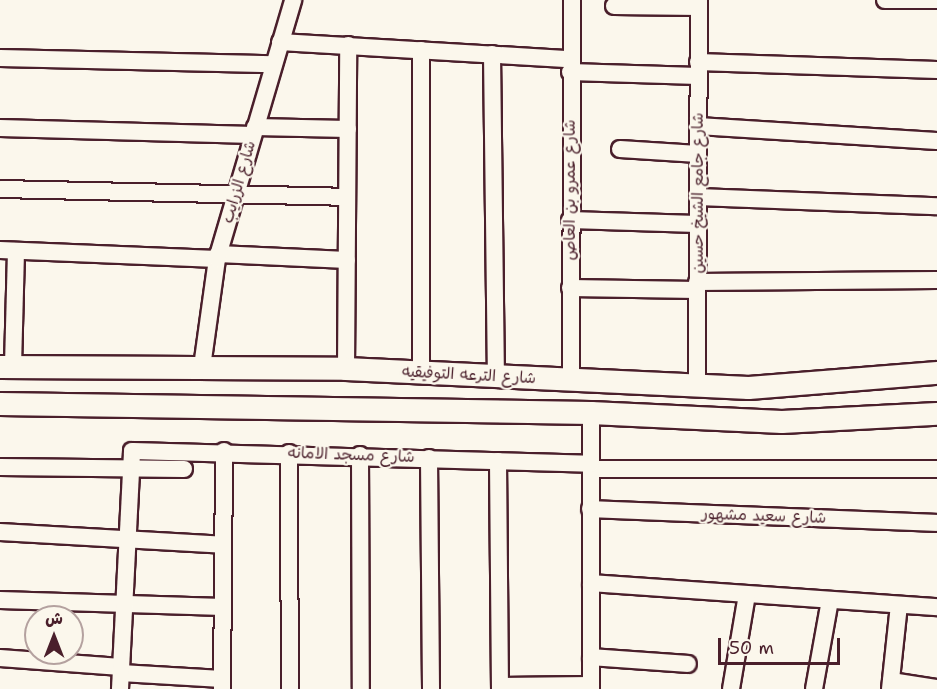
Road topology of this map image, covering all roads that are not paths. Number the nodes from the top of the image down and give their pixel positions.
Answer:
1 (293, 0) edge
2 (572, 0) edge
3 (885, 0) edge
4 (932, 0) edge
5 (937, 0) edge
6 (699, 4) edge
7 (614, 6) dead end
8 (280, 42) junction
9 (348, 45) junction
10 (421, 50) junction
11 (492, 54) junction
12 (0, 58) edge
13 (273, 64) junction
14 (570, 65) junction
15 (698, 69) junction
16 (937, 70) edge
17 (698, 126) junction
18 (0, 128) edge
19 (348, 129) junction
20 (254, 131) junction
21 (937, 141) edge
22 (620, 149) dead end
23 (698, 154) junction
24 (0, 189) edge
25 (236, 193) junction
26 (347, 197) junction
27 (698, 197) junction
28 (937, 206) edge
29 (570, 220) junction
30 (698, 224) junction
31 (8, 250) edge
32 (218, 256) junction
33 (347, 260) junction
34 (937, 280) edge
35 (697, 286) junction
36 (570, 288) junction
37 (7, 366) edge
38 (202, 367) junction
39 (346, 369) junction
40 (421, 373) junction
41 (937, 374) edge
42 (496, 376) junction
43 (571, 380) junction
44 (698, 386) junction
45 (0, 404) edge
46 (591, 413) junction
47 (937, 414) edge
48 (224, 451) junction
49 (289, 453) junction
50 (360, 455) junction
51 (429, 458) junction
52 (498, 461) junction
53 (591, 466) junction
54 (0, 467) edge
55 (127, 469) junction
56 (937, 469) edge
57 (184, 470) dead end
58 (590, 509) junction
59 (937, 523) edge
60 (0, 532) edge
61 (126, 537) junction
62 (223, 545) junction
63 (591, 583) junction
64 (747, 594) junction
65 (0, 600) edge
66 (830, 600) junction
67 (123, 603) junction
68 (899, 605) junction
69 (223, 607) junction
70 (937, 607) edge
71 (591, 657) junction
72 (0, 658) edge
73 (688, 664) dead end
74 (121, 676) edge
75 (222, 684) edge
76 (890, 685) edge
77 (500, 687) edge
78 (591, 687) edge
79 (937, 688) edge
80 (290, 689) edge
81 (361, 689) edge
82 (431, 689) edge
83 (731, 689) edge
84 (814, 689) edge

1 - 8 street, شارع الزرايب
2 - 14 street, شارع عمرو بن العاص
3 - 4 street
4 - 5 street
6 - 7 street
6 - 15 street, شارع جامع الشيخ حسين
8 - 9 street
8 - 13 street, شارع الزرايب
9 - 10 street
9 - 19 street
10 - 11 street
10 - 40 street
11 - 14 street
11 - 42 street
12 - 13 street
13 - 20 street, شارع الزرايب
14 - 15 street
14 - 29 street, شارع عمرو بن العاص
15 - 16 street
15 - 17 street, شارع جامع الشيخ حسين
17 - 21 street
17 - 23 street, شارع جامع الشيخ حسين
18 - 20 street
19 - 20 street
19 - 26 street
20 - 25 street, شارع الزرايب
22 - 23 street
23 - 27 street, شارع جامع الشيخ حسين
24 - 25 street
25 - 26 street
25 - 32 street, شارع الزرايب
26 - 33 street
27 - 28 street
27 - 30 street, شارع جامع الشيخ حسين
29 - 30 street
29 - 36 street, شارع عمرو بن العاص
30 - 35 street, شارع جامع الشيخ حسين
31 - 32 street
31 - 37 street
32 - 33 street
32 - 38 street, شارع الزرايب
33 - 39 street
34 - 35 street
35 - 36 street
35 - 44 street, شارع جامع الشيخ حسين
36 - 43 street, شارع عمرو بن العاص
37 - 38 main road, شارع الترعه التوفيقيه
38 - 39 main road, شارع الترعه التوفيقيه
39 - 40 main road, شارع الترعه التوفيقيه
40 - 42 main road, شارع الترعه التوفيقيه
41 - 44 main road, شارع الترعه التوفيقيه
42 - 43 main road, شارع الترعه التوفيقيه
43 - 44 main road, شارع الترعه التوفيقيه
45 - 46 main road, شارع الترعه التوفيقيه
46 - 47 main road, شارع الترعه التوفيقيه
46 - 53 street
48 - 49 street, شارع مسجد الامانه
48 - 55 street, شارع مسجد الامانه
48 - 62 street
49 - 50 street, شارع مسجد الامانه
49 - 80 street
50 - 51 street, شارع مسجد الامانه
50 - 81 street
51 - 52 street, شارع مسجد الامانه
51 - 82 street
52 - 53 street, شارع مسجد الامانه
52 - 77 street
53 - 56 street, شارع مسجد الامانه
53 - 58 street
54 - 55 street
55 - 57 street
55 - 61 street
58 - 59 street, شارع سعيد مشهور
58 - 63 street
60 - 61 street
61 - 62 street
61 - 67 street
62 - 69 street
63 - 64 street
63 - 71 street
64 - 66 street
64 - 83 street
65 - 67 street
66 - 68 street
66 - 84 street
67 - 69 street
67 - 74 street
68 - 70 street
68 - 76 street
69 - 75 street
71 - 73 street
71 - 78 street
72 - 74 street
74 - 75 street
76 - 79 street
77 - 78 street

